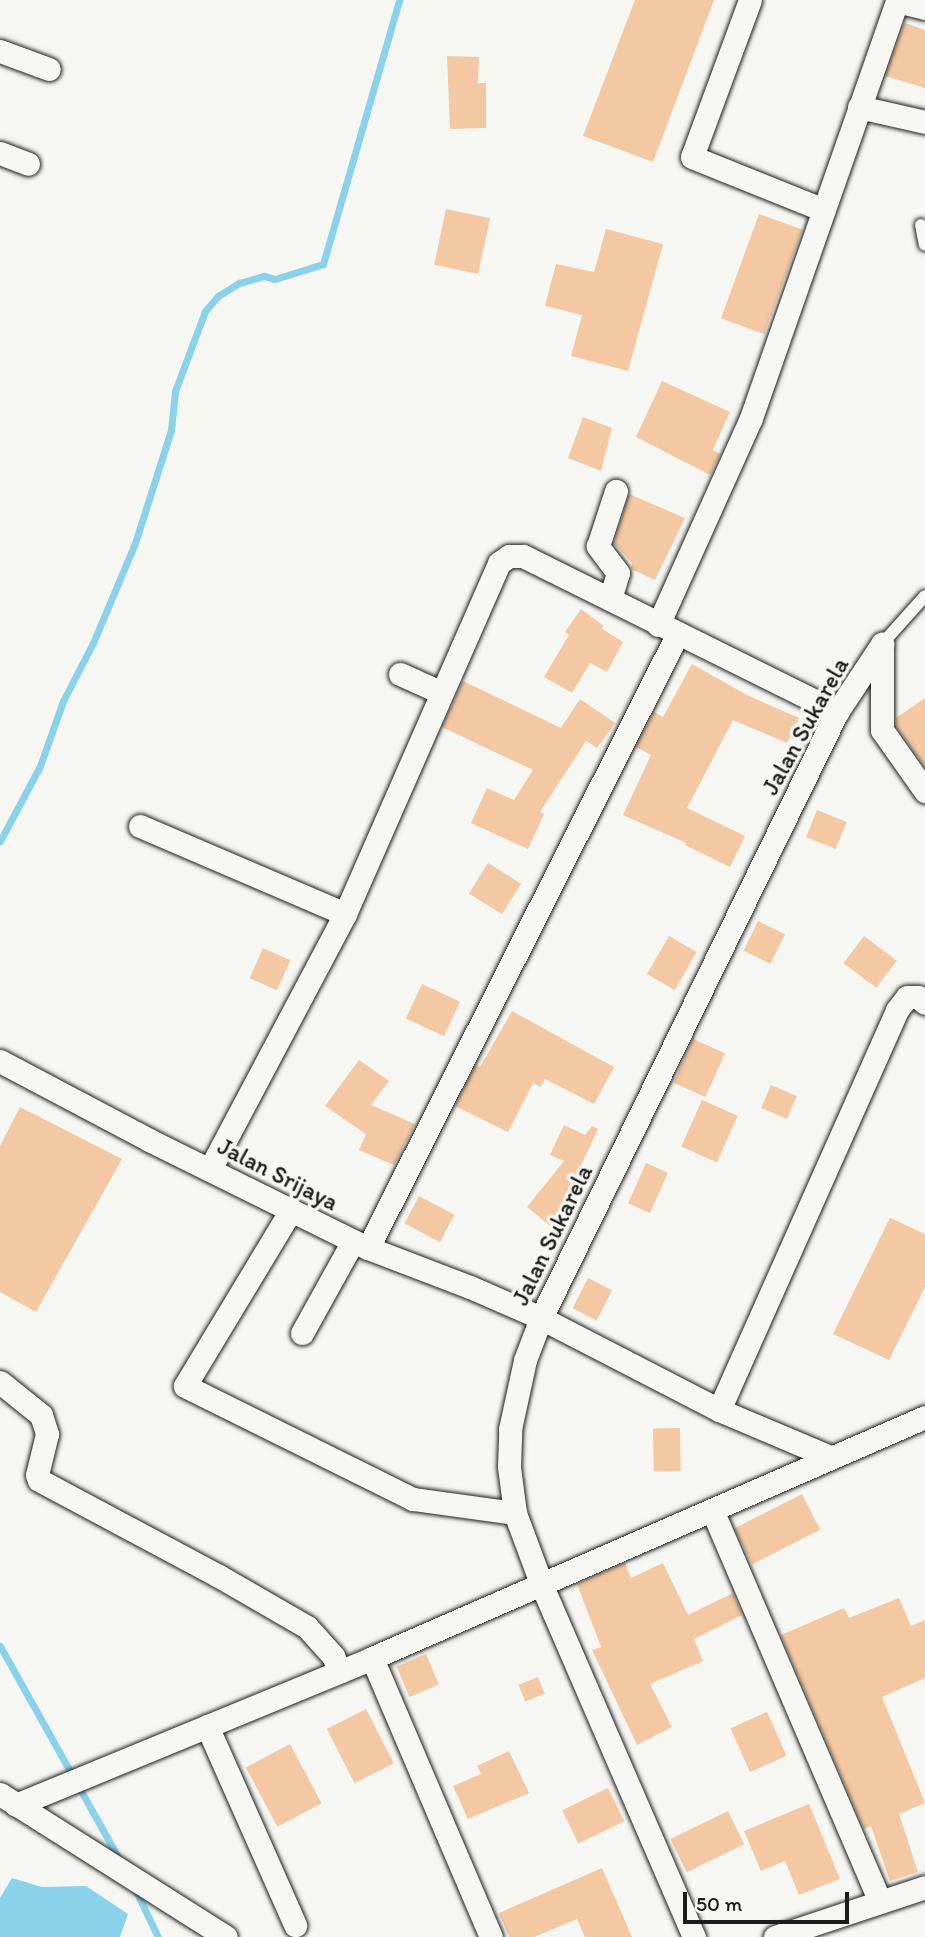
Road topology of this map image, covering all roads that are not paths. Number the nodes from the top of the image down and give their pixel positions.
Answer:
1 (750, 0) edge
2 (897, 0) edge
3 (925, 8) edge
4 (0, 51) edge
5 (49, 69) dead end
6 (859, 107) junction
7 (925, 122) edge
8 (0, 153) edge
9 (28, 164) dead end
10 (824, 210) junction
11 (921, 225) dead end
12 (925, 245) edge
13 (616, 491) dead end
14 (925, 596) edge
15 (610, 600) junction
16 (668, 630) junction
17 (882, 644) junction
18 (400, 674) dead end
19 (440, 692) junction
20 (837, 712) junction
21 (925, 792) edge
22 (140, 827) dead end
23 (345, 914) junction
24 (925, 1003) edge
25 (0, 1061) edge
26 (210, 1169) junction
27 (291, 1210) junction
28 (360, 1245) junction
29 (541, 1318) junction
30 (303, 1333) dead end
31 (0, 1382) edge
32 (719, 1410) junction
33 (925, 1418) edge
34 (830, 1457) junction
35 (713, 1511) junction
36 (515, 1513) junction
37 (541, 1583) junction
38 (372, 1658) junction
39 (340, 1672) junction
40 (207, 1726) junction
41 (8, 1799) edge
42 (925, 1887) edge
43 (880, 1901) junction
44 (295, 1925) dead end
45 (226, 1937) edge
46 (491, 1937) edge
47 (694, 1937) edge
48 (775, 1937) edge

1 - 10 street
2 - 3 street
2 - 6 street
4 - 5 street
6 - 7 street
6 - 10 street
8 - 9 street
10 - 16 street
11 - 12 lane
13 - 15 street
14 - 17 lane, Jalan Sukarela
15 - 16 street
15 - 19 street
16 - 20 street
16 - 28 street
17 - 20 street, Jalan Sukarela
17 - 21 street
18 - 19 street
19 - 23 street
20 - 29 street, Jalan Sukarela
22 - 23 street
23 - 26 street
24 - 32 street
25 - 26 street, Jalan Srijaya
26 - 27 street, Jalan Srijaya
27 - 28 street, Jalan Srijaya
27 - 36 street
28 - 29 street, Jalan Srijaya
28 - 30 street
29 - 32 street, Jalan Srijaya
29 - 36 street, Jalan Sukarela
31 - 39 street
32 - 34 street, Jalan Srijaya
33 - 34 street
34 - 35 street
35 - 37 street
35 - 43 street
36 - 37 street, Jalan Sukarela
37 - 38 street
37 - 47 street, Jalan Sukarela
38 - 39 street
38 - 46 street
39 - 40 street
40 - 41 street
40 - 44 street
41 - 45 street
42 - 43 street
43 - 48 street

